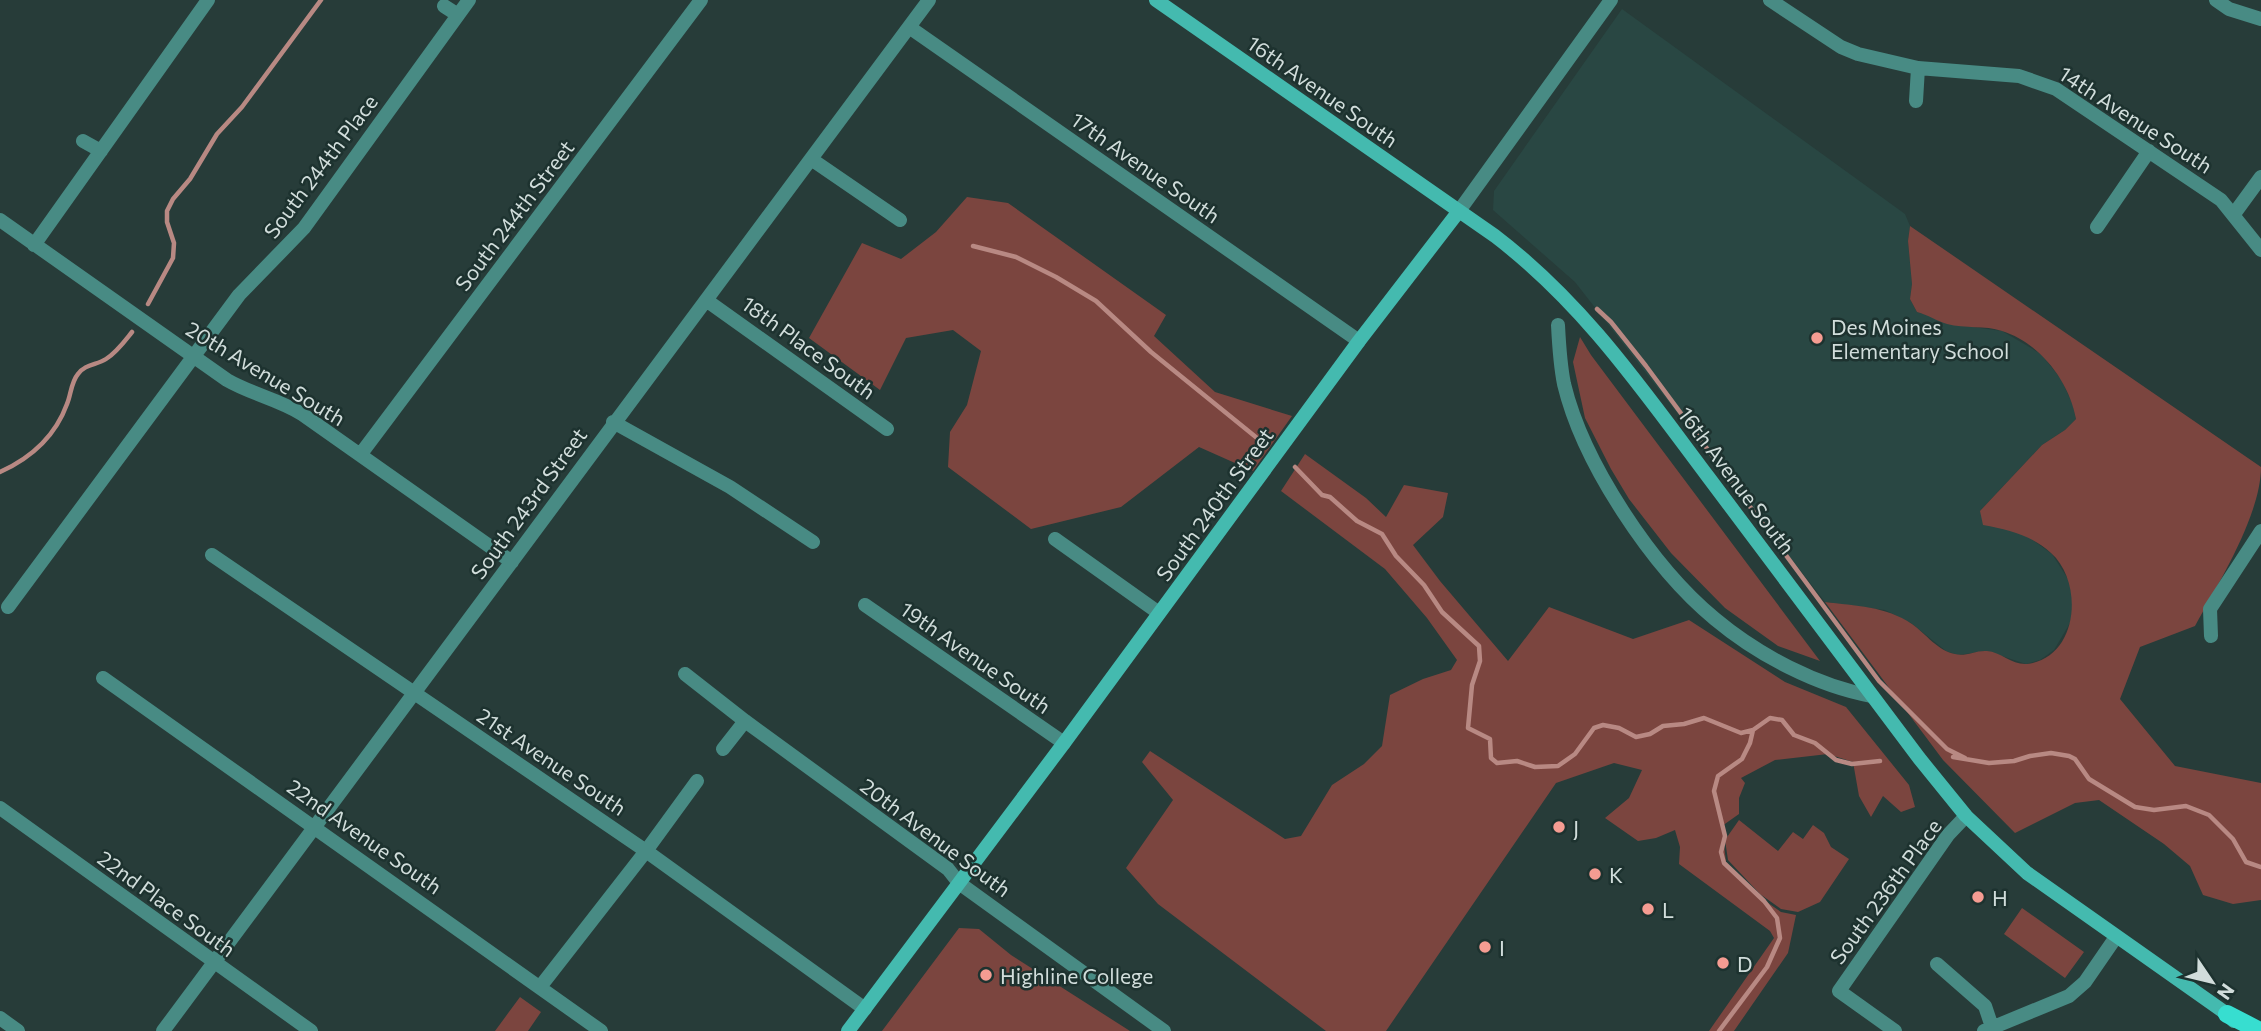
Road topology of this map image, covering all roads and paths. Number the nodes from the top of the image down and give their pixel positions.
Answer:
1 (208, 0) edge
2 (469, 0) edge
3 (701, 0) edge
4 (929, 0) edge
5 (1156, 0) edge
6 (1611, 0) edge
7 (1770, 0) edge
8 (2216, 0) edge
9 (444, 6) dead end
10 (458, 15) junction
11 (2261, 19) edge
12 (909, 27) junction
13 (1918, 68) junction
14 (1916, 102) dead end
15 (83, 141) dead end
16 (101, 151) junction
17 (2149, 151) junction
18 (811, 159) junction
19 (2261, 177) edge
20 (1459, 211) junction
21 (2234, 214) junction
22 (0, 220) edge
23 (900, 220) dead end
24 (2097, 227) dead end
25 (34, 245) junction
26 (2261, 250) edge
27 (706, 300) junction
28 (1558, 325) dead end
29 (1359, 341) junction
30 (193, 357) junction
31 (614, 422) junction
32 (887, 429) dead end
33 (360, 455) junction
34 (2261, 531) edge
35 (1055, 539) dead end
36 (813, 542) dead end
37 (212, 555) dead end
38 (512, 562) junction
39 (865, 605) dead end
40 (8, 607) dead end
41 (1159, 612) junction
42 (2211, 636) dead end
43 (685, 674) dead end
44 (103, 678) dead end
45 (415, 692) junction
46 (1872, 696) junction
47 (745, 721) junction
48 (1064, 743) junction
49 (723, 749) dead end
50 (697, 781) dead end
51 (0, 808) edge
52 (1966, 816) junction
53 (316, 827) junction
54 (646, 851) junction
55 (959, 883) junction
56 (2116, 937) junction
57 (213, 962) junction
58 (1937, 964) dead end
59 (540, 987) junction
60 (864, 1009) junction
61 (2227, 1014) junction
62 (0, 1018) edge
63 (1988, 1029) edge
64 (18, 1031) edge
65 (163, 1031) edge
66 (311, 1031) edge
67 (601, 1031) edge
68 (848, 1031) edge
69 (1164, 1031) edge
70 (1895, 1031) edge
71 (2241, 1031) edge
72 (2260, 1031) edge

1 - 16 street
2 - 10 street, South 244th Place
3 - 33 street, South 244th Street
4 - 12 street, South 243rd Street
5 - 20 main road, 16th Avenue South
6 - 20 street, South 240th Street
7 - 13 street, 14th Avenue South
8 - 11 street
9 - 10 street
10 - 30 street, South 244th Place
12 - 18 street, South 243rd Street
12 - 29 street, 17th Avenue South
13 - 14 street
13 - 17 street, 14th Avenue South
15 - 16 street
16 - 25 street
17 - 21 street, 14th Avenue South
17 - 24 street
18 - 23 street
18 - 27 street, South 243rd Street
19 - 21 street
20 - 29 main road, South 240th Street
20 - 46 main road, 16th Avenue South
21 - 26 street, 14th Avenue South
22 - 25 street, 20th Avenue South
25 - 30 street, 20th Avenue South
27 - 31 street, South 243rd Street
27 - 32 street, 18th Place South
28 - 46 street
29 - 41 main road, South 240th Street
30 - 33 street, 20th Avenue South
30 - 40 street, South 244th Place
31 - 36 street
31 - 38 street, South 243rd Street
33 - 38 street, 20th Avenue South
34 - 42 street
35 - 41 street
37 - 45 street, 21st Avenue South
38 - 45 street, South 243rd Street
39 - 48 street, 19th Avenue South
41 - 48 main road, South 240th Street
43 - 47 street, 20th Avenue South
44 - 53 street, 22nd Avenue South
45 - 53 street, South 243rd Street
45 - 54 street, 21st Avenue South
46 - 52 main road, 16th Avenue South
47 - 49 street
47 - 55 street, 20th Avenue South
48 - 55 main road, South 240th Street
50 - 54 street
51 - 57 street, 22nd Place South
52 - 56 main road, 16th Avenue South
52 - 70 street, South 236th Place
53 - 57 street, South 243rd Street
53 - 59 street, 22nd Avenue South
54 - 59 street
54 - 60 street, 21st Avenue South
55 - 60 main road, South 240th Street
55 - 69 street, 20th Avenue South
56 - 61 main road, 16th Avenue South
56 - 63 street
57 - 65 street, South 243rd Street
57 - 66 street, 22nd Place South
58 - 63 street
59 - 67 street, 22nd Avenue South
60 - 68 main road, South 240th Street
61 - 71 main road, 16th Avenue South
61 - 72 main road
62 - 64 street

